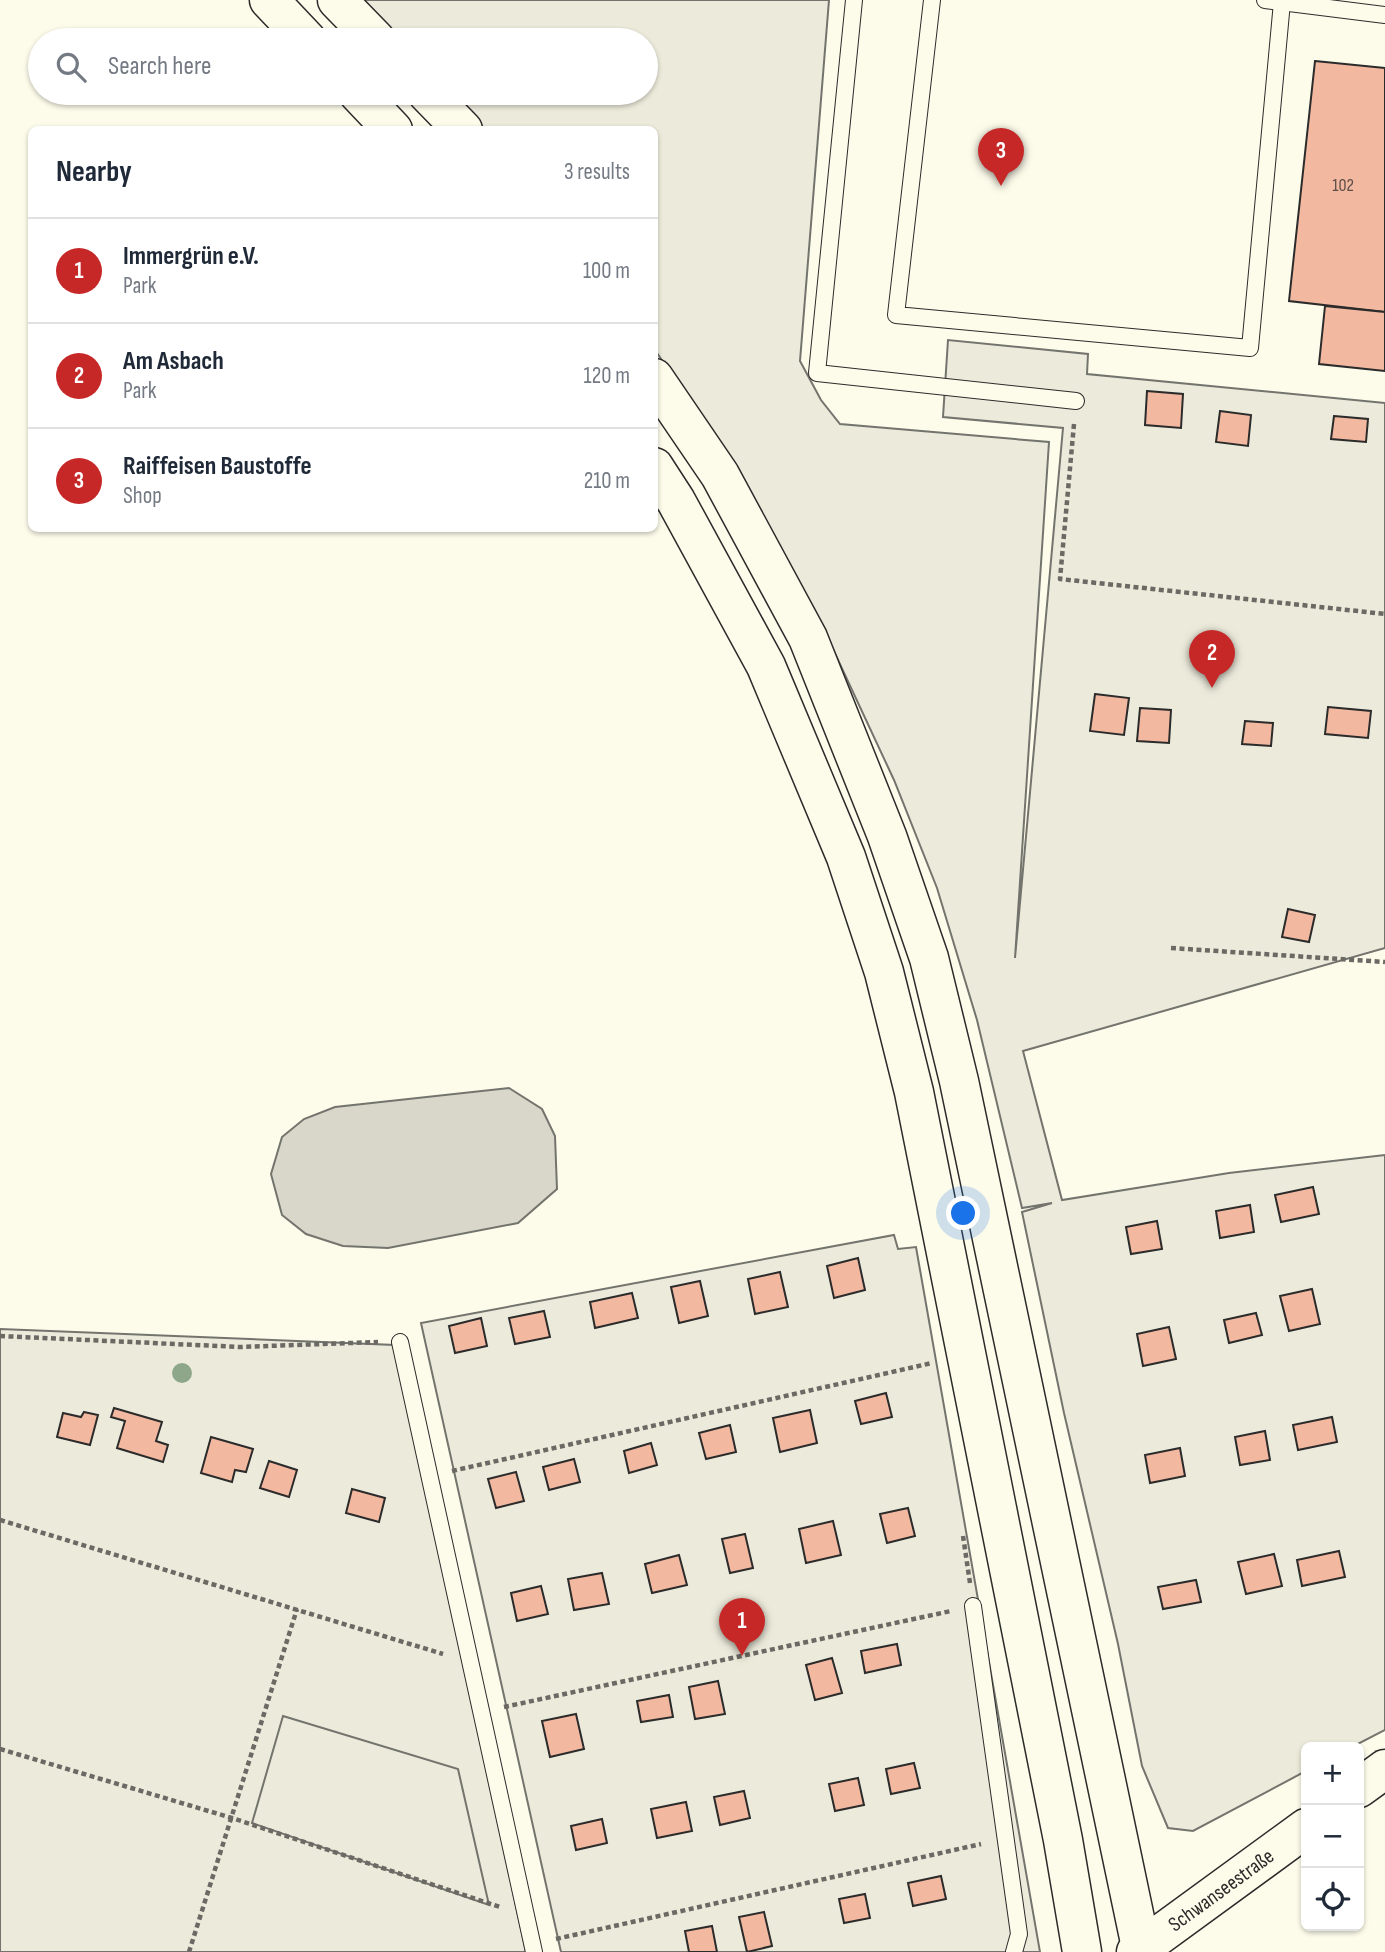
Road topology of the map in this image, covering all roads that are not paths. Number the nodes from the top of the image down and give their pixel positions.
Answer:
1 (269, 0) edge
2 (337, 0) edge
3 (854, 0) edge
4 (932, 0) edge
5 (1265, 0) edge
6 (1282, 2) junction
7 (1385, 15) edge
8 (296, 28) edge
9 (364, 28) edge
10 (369, 105) edge
11 (439, 105) edge
12 (389, 126) edge
13 (459, 126) edge
14 (658, 384) edge
15 (1076, 401) road end
16 (658, 473) edge
17 (400, 1342) road end
18 (973, 1606) road end
19 (1385, 1769) edge
20 (1364, 1784) edge
21 (1301, 1832) edge
22 (534, 1948) edge
23 (1140, 1951) edge
24 (1014, 1952) edge
25 (1082, 1952) edge

1 - 8 main road
2 - 9 main road
3 - 15 lane
4 - 6 lane
5 - 6 lane
6 - 7 lane
10 - 12 main road
11 - 13 main road
14 - 23 main road
16 - 25 main road
17 - 22 lane
18 - 24 lane
19 - 20 main road
21 - 23 main road, Schwanseestraße

